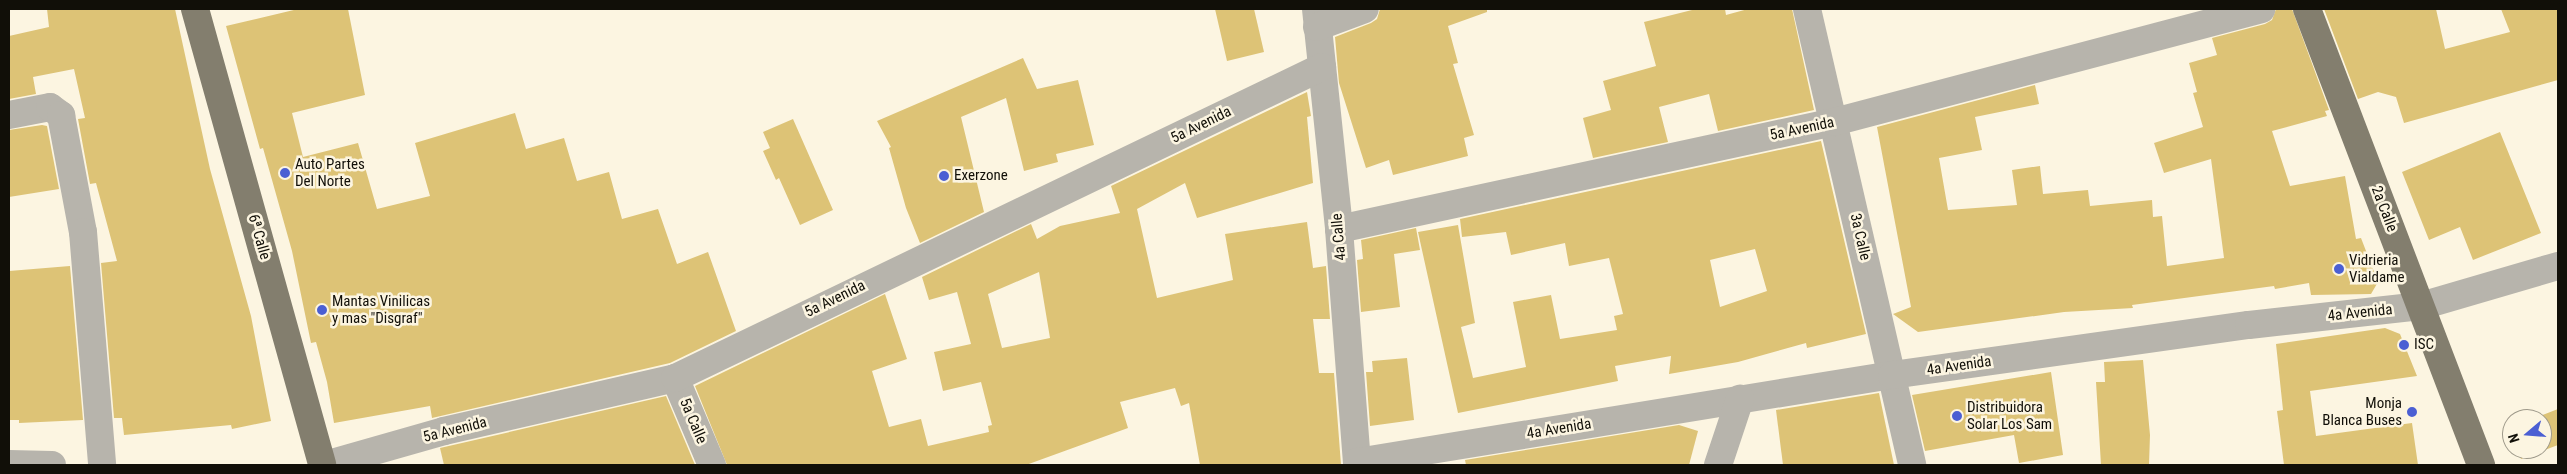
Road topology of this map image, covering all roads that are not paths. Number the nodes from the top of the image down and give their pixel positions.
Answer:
1 (195, 9) edge
2 (1366, 9) edge
3 (1806, 9) edge
4 (2261, 9) edge
5 (2307, 9) edge
6 (1317, 18) edge
7 (1322, 67) junction
8 (9, 114) edge
9 (1834, 122) junction
10 (1339, 229) junction
11 (2558, 266) edge
12 (2421, 306) junction
13 (1892, 375) junction
14 (675, 378) junction
15 (1740, 399) junction
16 (9, 464) edge
17 (1357, 464) edge
18 (52, 465) edge
19 (102, 465) edge
20 (324, 465) edge
21 (712, 465) edge
22 (1718, 465) edge
23 (1912, 465) edge
24 (2480, 465) edge

1 - 20 main road, 6ª Calle
2 - 6 street
3 - 9 street, 3a Calle
4 - 9 street, 5a Avenida
5 - 12 main road, 2a Calle
6 - 7 street, 4a Calle
7 - 10 street, 4a Calle
7 - 14 street, 5a Avenida
8 - 19 street
9 - 10 street, 5a Avenida
9 - 13 street, 3a Calle
10 - 17 street, 4a Calle
11 - 12 street, 4a Avenida
12 - 13 street, 4a Avenida
12 - 24 main road, 2a Calle
13 - 15 street, 4a Avenida
13 - 23 street, 3a Calle
14 - 20 street, 5a Avenida
14 - 21 street, 5a Calle
15 - 17 street, 4a Avenida
15 - 22 street
16 - 18 street

